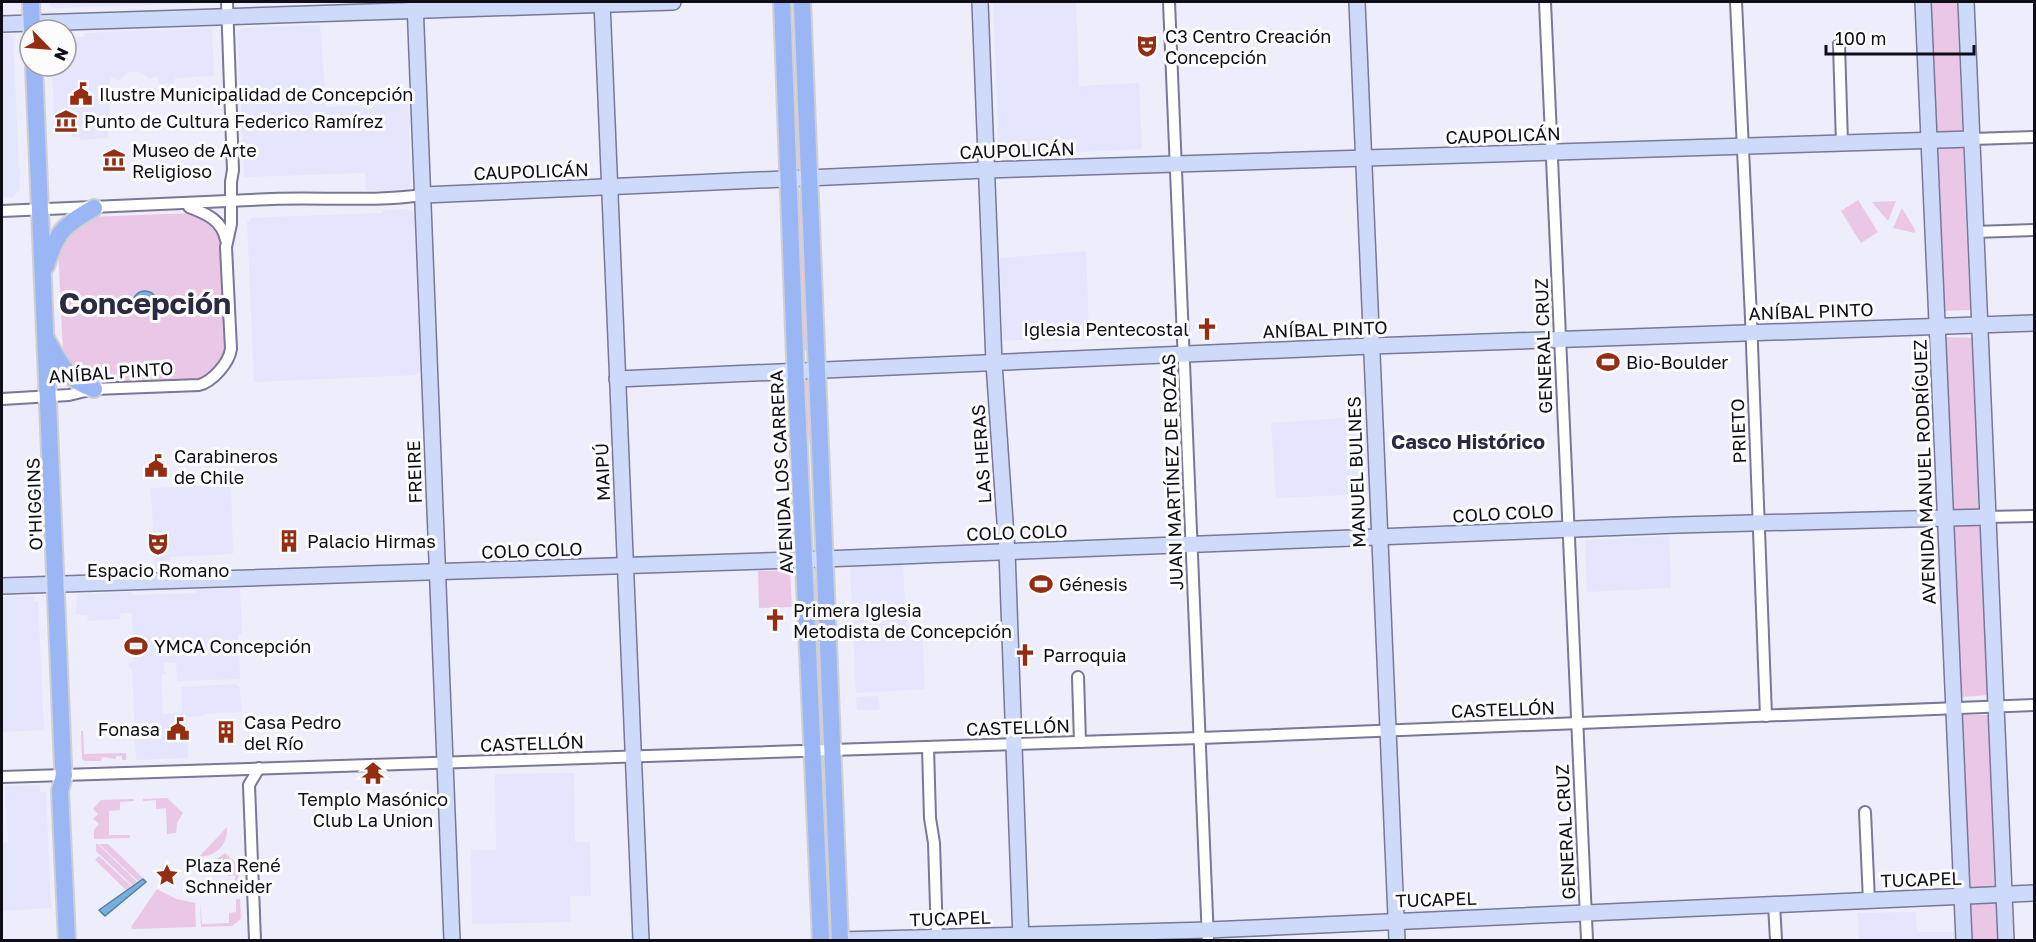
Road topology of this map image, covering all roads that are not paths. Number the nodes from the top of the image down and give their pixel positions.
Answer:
1 (31, 2) edge
2 (673, 2) edge
3 (782, 2) edge
4 (802, 2) edge
5 (980, 2) edge
6 (1169, 2) edge
7 (1357, 2) edge
8 (1545, 2) edge
9 (1736, 2) edge
10 (1923, 2) edge
11 (1966, 2) edge
12 (602, 3) edge
13 (415, 6) edge
14 (228, 9) edge
15 (32, 18) edge
16 (78, 22) edge
17 (2, 24) edge
18 (18, 25) edge
19 (1839, 44) dead end
20 (34, 78) edge
21 (2034, 137) edge
22 (1972, 139) junction
23 (1929, 141) junction
24 (1842, 144) junction
25 (1743, 147) junction
26 (1552, 153) junction
27 (1363, 159) junction
28 (1176, 164) junction
29 (986, 170) junction
30 (808, 178) junction
31 (789, 179) junction
32 (609, 188) junction
33 (423, 195) junction
34 (230, 202) junction
35 (182, 205) junction
36 (94, 208) junction
37 (40, 210) junction
38 (2, 211) edge
39 (2034, 230) edge
40 (1976, 232) junction
41 (226, 247) junction
42 (42, 278) junction
43 (2034, 323) edge
44 (1979, 324) junction
45 (1937, 326) junction
46 (1751, 332) junction
47 (46, 338) junction
48 (1560, 339) junction
49 (1371, 346) junction
50 (1184, 354) junction
51 (994, 363) junction
52 (816, 371) junction
53 (796, 372) junction
54 (617, 379) junction
55 (94, 390) junction
56 (48, 397) junction
57 (2, 399) edge
58 (2034, 516) edge
59 (1987, 517) junction
60 (1946, 519) junction
61 (1758, 524) junction
62 (1568, 530) junction
63 (1378, 538) junction
64 (1192, 545) junction
65 (1007, 551) junction
66 (804, 560) junction
67 (824, 560) junction
68 (625, 566) junction
69 (437, 572) junction
70 (56, 584) junction
71 (2, 586) edge
72 (1078, 677) dead end
73 (2034, 705) edge
74 (1996, 706) junction
75 (1954, 708) junction
76 (1766, 716) junction
77 (1576, 723) junction
78 (1387, 730) junction
79 (1200, 738) junction
80 (1080, 742) junction
81 (1014, 744) junction
82 (928, 747) junction
83 (832, 750) junction
84 (813, 751) junction
85 (633, 756) junction
86 (444, 762) junction
87 (259, 768) junction
88 (234, 769) junction
89 (64, 775) junction
90 (2, 777) edge
91 (249, 785) junction
92 (1864, 812) dead end
93 (2034, 893) edge
94 (2004, 895) junction
95 (1962, 897) junction
96 (1869, 900) junction
97 (1774, 904) junction
98 (255, 910) junction
99 (1585, 912) junction
100 (1396, 920) junction
101 (1208, 935) edge
102 (937, 938) junction
103 (1020, 938) edge
104 (67, 940) edge
105 (255, 940) edge
106 (263, 940) edge
107 (452, 940) edge
108 (641, 940) edge
109 (821, 940) edge
110 (839, 940) edge
111 (1397, 940) edge
112 (1587, 940) edge
113 (1776, 940) edge
114 (1964, 940) edge
115 (2006, 940) edge

1 - 15 main road
2 - 12 main road
3 - 31 main road, AVENIDA LOS CARRERA
4 - 30 main road
5 - 29 main road, LAS HERAS
6 - 28 street, JUAN MARTÍNEZ DE ROZAS
7 - 27 main road, MANUEL BULNES
8 - 26 street, GENERAL CRUZ
9 - 25 street, PRIETO
10 - 23 main road, AVENIDA MANUEL RODRÍGUEZ
11 - 22 main road
12 - 13 main road
12 - 32 main road, MAIPÚ
13 - 14 main road
13 - 33 main road, FREIRE
14 - 16 main road
14 - 34 street
17 - 18 main road
19 - 24 street
20 - 37 main road, O'HIGGINS
21 - 22 street, CAUPOLICÁN
22 - 23 main road, CAUPOLICÁN
22 - 40 main road
23 - 24 main road, CAUPOLICÁN
23 - 45 main road, AVENIDA MANUEL RODRÍGUEZ
24 - 25 main road, CAUPOLICÁN
25 - 26 main road, CAUPOLICÁN
25 - 46 street, PRIETO
26 - 27 main road, CAUPOLICÁN
26 - 48 street, GENERAL CRUZ
27 - 28 main road, CAUPOLICÁN
27 - 49 main road, MANUEL BULNES
28 - 29 main road, CAUPOLICÁN
28 - 50 street, JUAN MARTÍNEZ DE ROZAS
29 - 30 main road, CAUPOLICÁN
29 - 51 main road, LAS HERAS
30 - 31 main road, CAUPOLICÁN
30 - 52 main road
31 - 32 main road, CAUPOLICÁN
31 - 53 main road, AVENIDA LOS CARRERA
32 - 33 main road, CAUPOLICÁN
32 - 54 main road, MAIPÚ
33 - 34 street, CAUPOLICÁN
33 - 69 main road, FREIRE
34 - 35 street, CAUPOLICÁN
34 - 41 street
35 - 36 street, CAUPOLICÁN
35 - 41 street
36 - 37 street, CAUPOLICÁN
36 - 42 main road
37 - 38 street, CAUPOLICÁN
37 - 42 main road, O'HIGGINS
39 - 40 street
40 - 44 main road
41 - 55 street, ANÍBAL PINTO
42 - 47 main road, O'HIGGINS
43 - 44 main road, ANÍBAL PINTO
44 - 45 main road, ANÍBAL PINTO
44 - 59 main road
45 - 46 main road, ANÍBAL PINTO
45 - 60 main road, AVENIDA MANUEL RODRÍGUEZ
46 - 48 main road, ANÍBAL PINTO
46 - 61 street, PRIETO
47 - 55 main road
47 - 56 main road, O'HIGGINS
48 - 49 main road, ANÍBAL PINTO
48 - 62 street, GENERAL CRUZ
49 - 50 main road, ANÍBAL PINTO
49 - 63 main road, MANUEL BULNES
50 - 51 main road, ANÍBAL PINTO
50 - 64 street, JUAN MARTÍNEZ DE ROZAS
51 - 52 main road, ANÍBAL PINTO
51 - 65 main road, LAS HERAS
52 - 53 main road, ANÍBAL PINTO
52 - 67 main road
53 - 54 main road, ANÍBAL PINTO
53 - 66 main road, AVENIDA LOS CARRERA
54 - 68 main road, MAIPÚ
55 - 56 street, ANÍBAL PINTO
56 - 57 street, ANÍBAL PINTO
56 - 70 main road, O'HIGGINS
58 - 59 street, COLO COLO
59 - 60 main road, COLO COLO
59 - 74 main road
60 - 61 main road, COLO COLO
60 - 75 main road, AVENIDA MANUEL RODRÍGUEZ
61 - 62 main road, COLO COLO
61 - 76 street, PRIETO
62 - 63 main road, COLO COLO
62 - 77 street, GENERAL CRUZ
63 - 64 main road, COLO COLO
63 - 78 main road, MANUEL BULNES
64 - 65 main road, COLO COLO
64 - 79 street, JUAN MARTÍNEZ DE ROZAS
65 - 67 main road, COLO COLO
65 - 81 main road, LAS HERAS
66 - 67 main road, COLO COLO
66 - 68 main road, COLO COLO
66 - 84 main road, AVENIDA LOS CARRERA
67 - 83 main road
68 - 69 main road, COLO COLO
68 - 85 main road, MAIPÚ
69 - 70 main road, COLO COLO
69 - 86 main road, FREIRE
70 - 71 main road, COLO COLO
70 - 89 main road, O'HIGGINS
72 - 80 street
73 - 74 street, CASTELLÓN
74 - 75 street, CASTELLÓN
74 - 94 main road
75 - 76 street, CASTELLÓN
75 - 95 main road, AVENIDA MANUEL RODRÍGUEZ
76 - 77 street, CASTELLÓN
77 - 78 street, CASTELLÓN
77 - 99 street, GENERAL CRUZ
78 - 79 street, CASTELLÓN
78 - 100 main road, MANUEL BULNES
79 - 80 street, CASTELLÓN
79 - 101 street, JUAN MARTÍNEZ DE ROZAS
80 - 81 street, CASTELLÓN
81 - 82 street, CASTELLÓN
81 - 103 main road, LAS HERAS
82 - 83 street, CASTELLÓN
82 - 102 street
83 - 84 street, CASTELLÓN
83 - 110 main road
84 - 85 street, CASTELLÓN
84 - 109 main road, AVENIDA LOS CARRERA
85 - 86 street, CASTELLÓN
85 - 108 main road, MAIPÚ
86 - 87 street, CASTELLÓN
86 - 107 main road, FREIRE
87 - 88 street, CASTELLÓN
87 - 91 street
88 - 89 street, CASTELLÓN
88 - 91 street
89 - 90 street, CASTELLÓN
89 - 104 main road, O'HIGGINS
91 - 98 street
92 - 96 street
93 - 94 main road, TUCAPEL
94 - 95 main road, TUCAPEL
94 - 115 main road
95 - 96 main road, TUCAPEL
95 - 114 main road, AVENIDA MANUEL RODRÍGUEZ
96 - 97 main road, TUCAPEL
97 - 99 main road, TUCAPEL
97 - 113 street
98 - 105 street
98 - 106 street
99 - 100 main road, TUCAPEL
99 - 112 street, GENERAL CRUZ
100 - 101 main road, TUCAPEL
100 - 111 main road, MANUEL BULNES
101 - 103 main road, TUCAPEL
102 - 103 main road, TUCAPEL
102 - 110 main road, TUCAPEL

